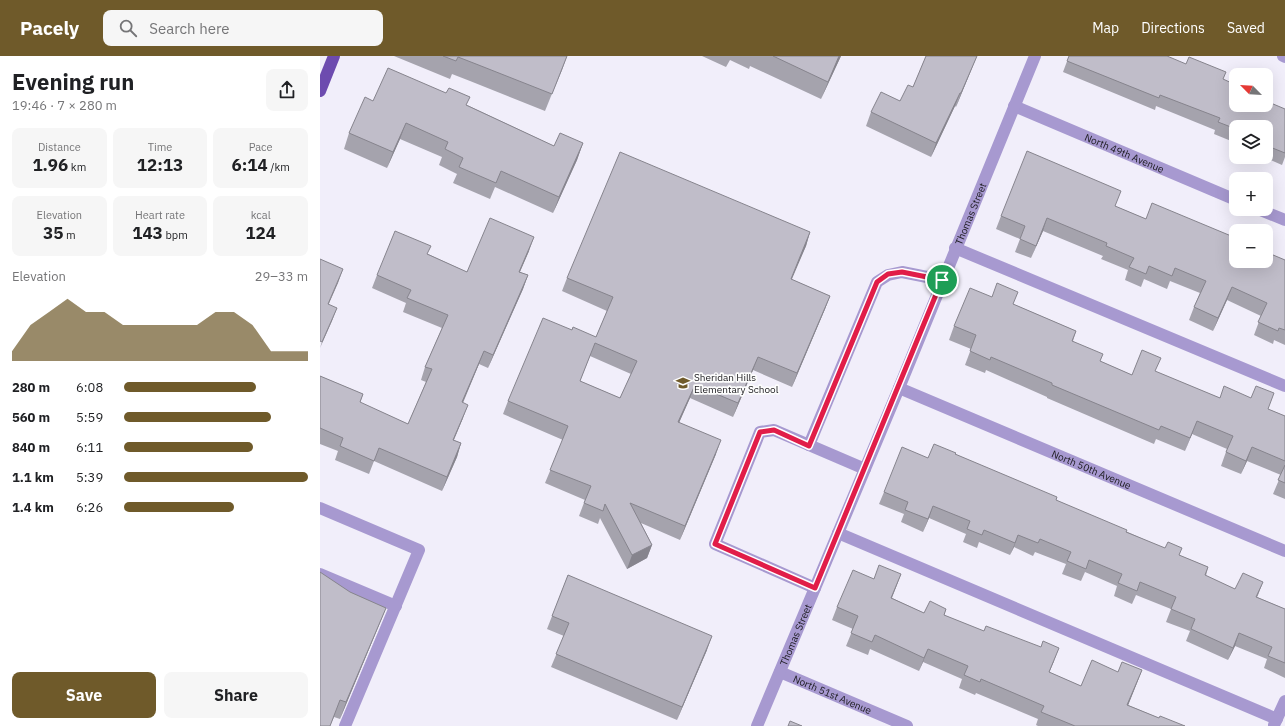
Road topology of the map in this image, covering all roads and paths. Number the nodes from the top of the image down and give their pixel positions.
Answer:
1 (334, 56) edge
2 (1035, 56) edge
3 (320, 91) edge
4 (1014, 106) junction
5 (1229, 197) edge
6 (1273, 215) edge
7 (1285, 220) edge
8 (955, 248) junction
9 (942, 280) junction
10 (1285, 386) edge
11 (898, 388) junction
12 (809, 446) junction
13 (865, 469) junction
14 (320, 508) edge
15 (838, 533) junction
16 (1285, 551) edge
17 (320, 574) edge
18 (815, 588) junction
19 (396, 606) junction
20 (780, 672) junction
21 (1285, 700) edge
22 (1276, 722) edge
23 (345, 726) edge
24 (757, 726) edge
25 (907, 726) edge

1 - 3 main road
2 - 4 street, Thomas Street
4 - 5 street, North 49th Avenue
4 - 8 street, Thomas Street
6 - 7 street
8 - 9 street, Thomas Street
8 - 10 street
9 - 11 street, Thomas Street
9 - 12 street
11 - 13 street, Thomas Street
11 - 16 street, North 50th Avenue
12 - 13 street
12 - 18 street
13 - 15 street, Thomas Street
14 - 19 street
15 - 18 street, Thomas Street
15 - 22 street
17 - 19 street
18 - 20 street, Thomas Street
19 - 23 street
20 - 24 street, Thomas Street
20 - 25 street, North 51st Avenue
21 - 22 street

